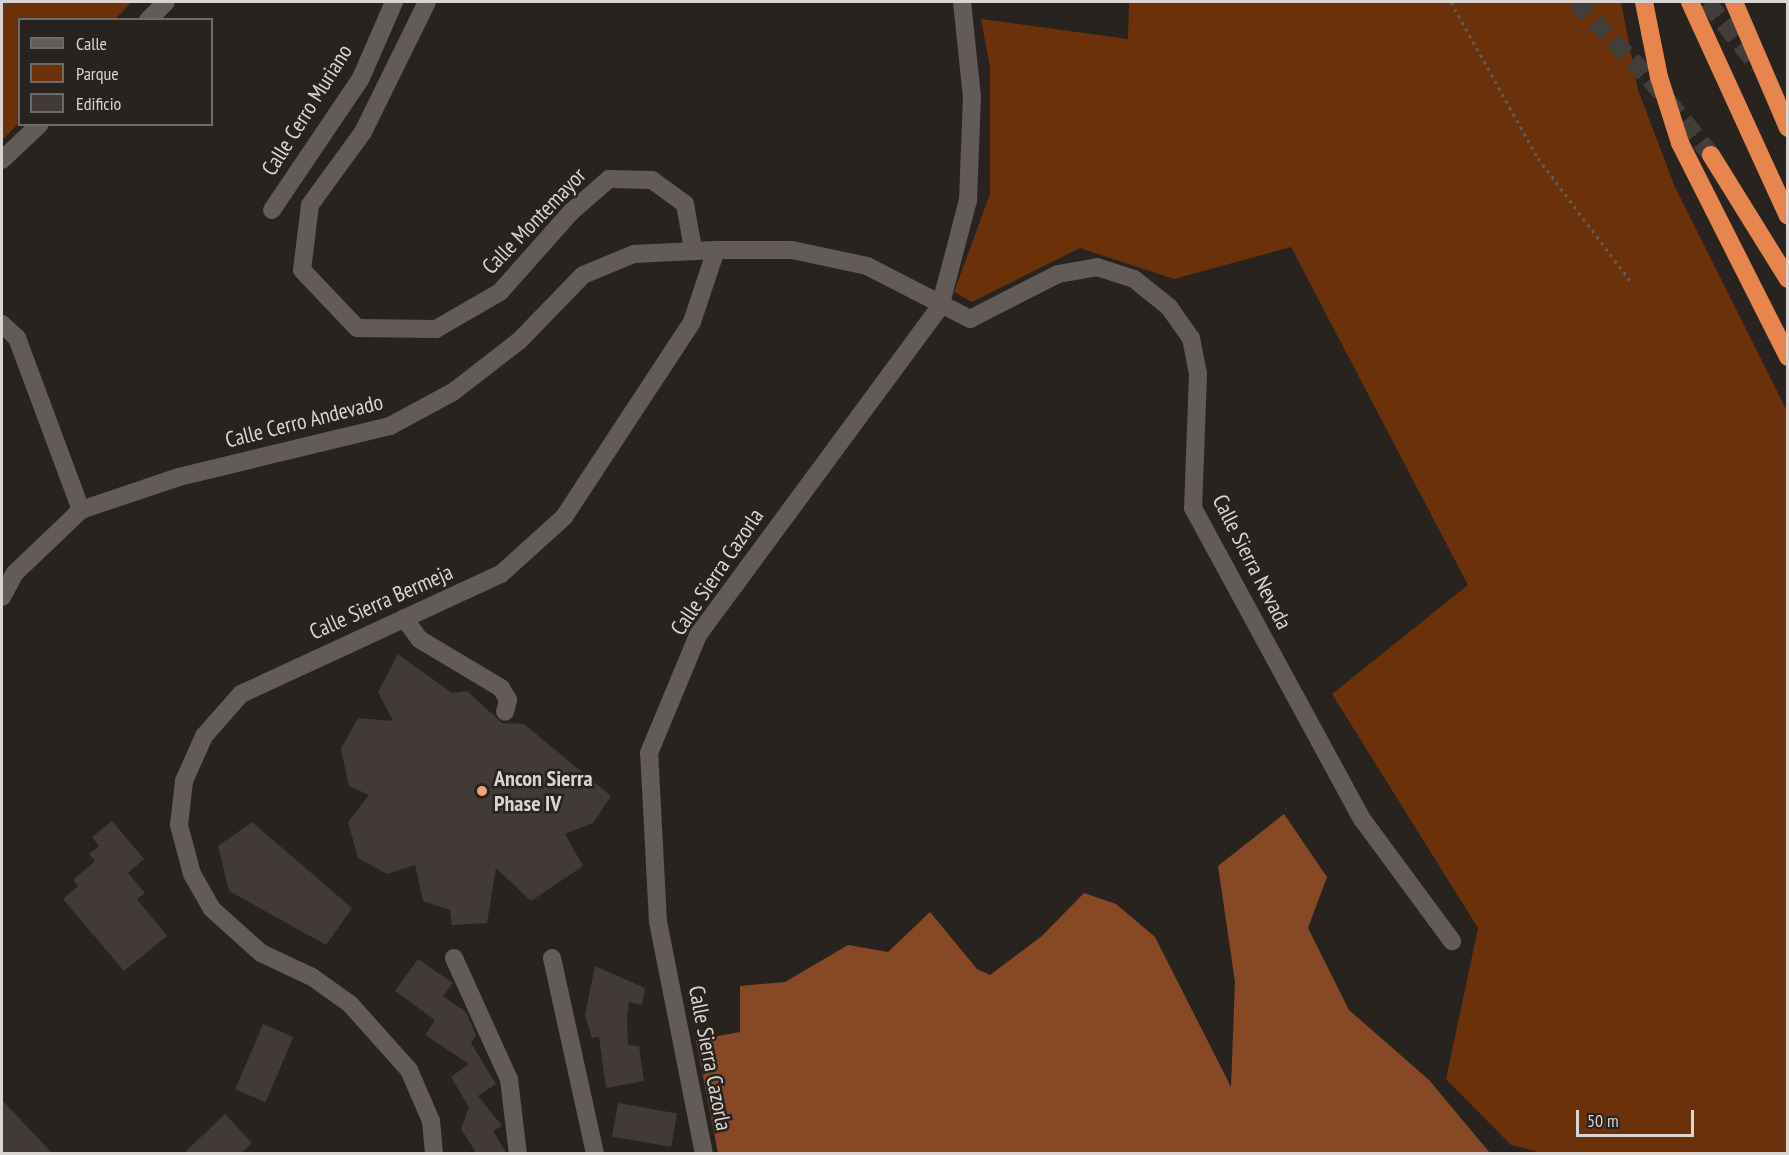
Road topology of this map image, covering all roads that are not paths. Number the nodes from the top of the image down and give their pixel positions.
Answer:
1 (166, 2) edge
2 (394, 2) edge
3 (427, 2) edge
4 (962, 2) edge
5 (1644, 2) edge
6 (1690, 2) edge
7 (1734, 2) edge
8 (150, 18) edge
9 (1782, 101) edge
10 (38, 126) edge
11 (1788, 128) edge
12 (1711, 156) tunnel mouth
13 (2, 160) edge
14 (272, 210) dead end
15 (1788, 216) edge
16 (693, 249) junction
17 (716, 250) junction
18 (1788, 279) edge
19 (940, 307) junction
20 (2, 324) edge
21 (1788, 357) edge
22 (81, 510) junction
23 (2, 597) edge
24 (404, 618) junction
25 (505, 712) dead end
26 (1452, 941) dead end
27 (454, 958) dead end
28 (552, 958) dead end
29 (434, 1154) edge
30 (518, 1154) edge
31 (595, 1154) edge
32 (704, 1154) edge

1 - 8 street
2 - 14 street, Calle Cerro Muriano
3 - 16 street, Calle Montemayor
4 - 19 street
5 - 21 highway
6 - 15 highway
7 - 9 highway
9 - 11 highway
10 - 13 street
12 - 18 highway
16 - 17 street, Calle Cerro Andevado
16 - 22 street, Calle Cerro Andevado
17 - 19 street
17 - 24 street, Calle Sierra Bermeja
19 - 26 street, Calle Sierra Nevada
19 - 32 street, Calle Sierra Cazorla
20 - 22 street
22 - 23 street, Calle Cerro Andevado
24 - 25 street
24 - 29 street, Calle Sierra Bermeja
27 - 30 street
28 - 31 street

